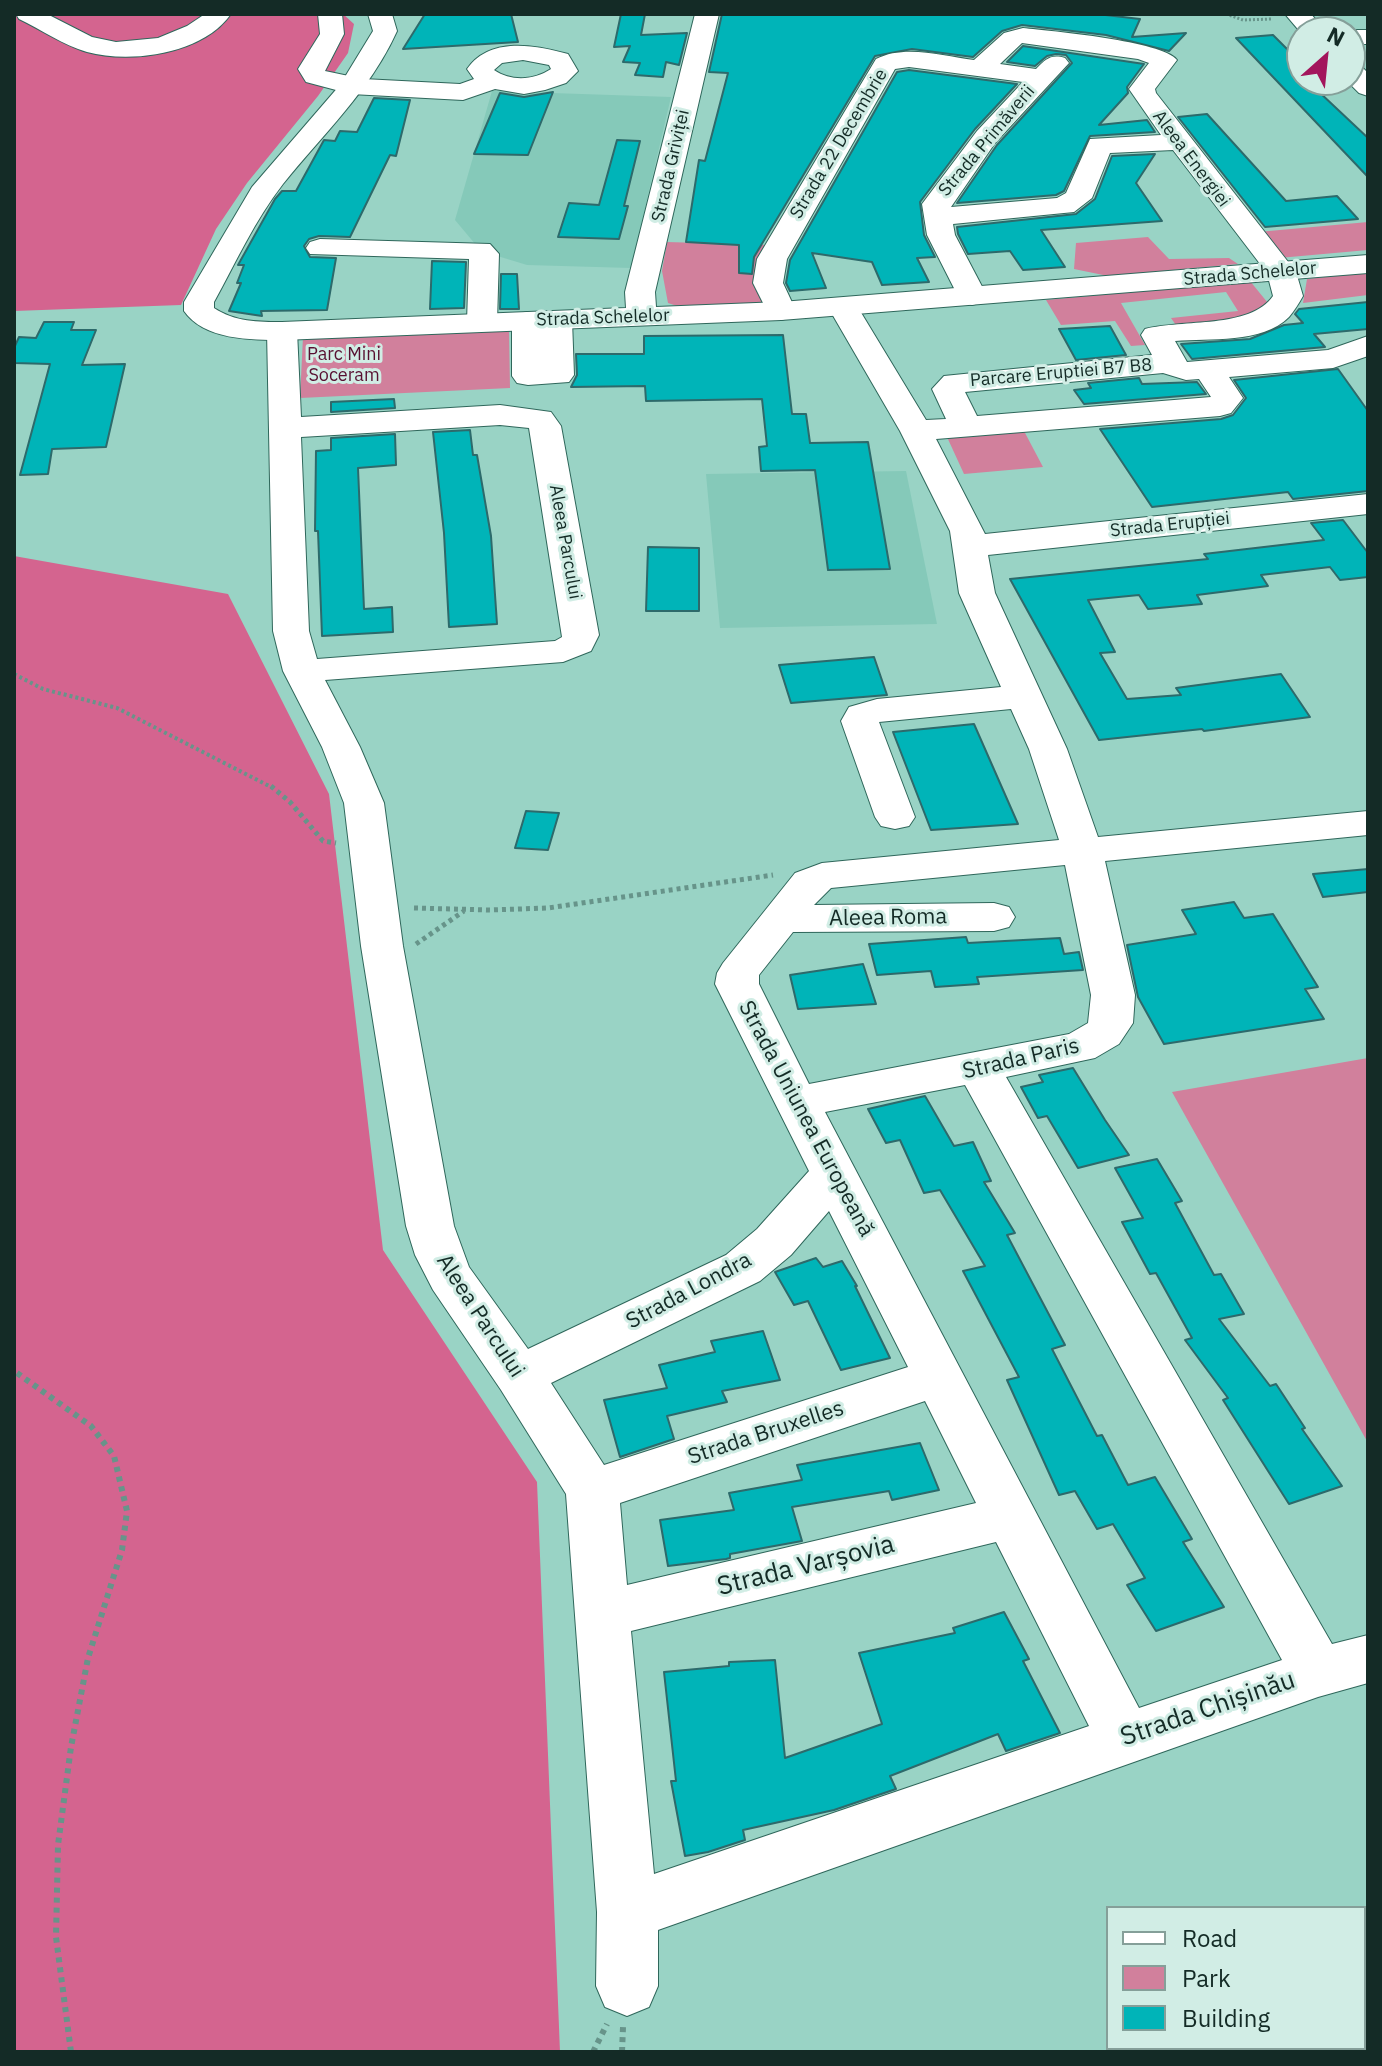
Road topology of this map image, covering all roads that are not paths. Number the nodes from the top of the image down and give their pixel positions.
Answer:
1 (28, 14) edge
2 (219, 14) edge
3 (330, 14) edge
4 (380, 14) edge
5 (707, 14) edge
6 (1075, 14) edge
7 (1050, 37) junction
8 (981, 68) junction
9 (1040, 77) junction
10 (493, 81) dead end
11 (352, 85) junction
12 (1177, 142) junction
13 (936, 217) junction
14 (320, 248) dead end
15 (1368, 264) edge
16 (1281, 272) junction
17 (972, 296) junction
18 (843, 307) junction
19 (781, 311) junction
20 (642, 317) junction
21 (482, 322) junction
22 (282, 331) junction
23 (1368, 345) edge
24 (1171, 363) junction
25 (1209, 371) junction
26 (284, 428) junction
27 (966, 428) junction
28 (916, 431) junction
29 (1368, 504) edge
30 (972, 546) junction
31 (302, 671) junction
32 (1024, 696) junction
33 (895, 817) dead end
34 (1368, 823) edge
35 (1083, 852) junction
36 (994, 917) dead end
37 (781, 919) junction
38 (979, 1069) junction
39 (796, 1102) junction
40 (834, 1173) junction
41 (519, 1376) junction
42 (940, 1376) junction
43 (592, 1491) junction
44 (1010, 1517) junction
45 (602, 1615) junction
46 (1343, 1666) edge
47 (1125, 1738) junction
48 (627, 1912) junction
49 (627, 1986) dead end

1 - 2 street
3 - 11 street
4 - 11 street, Strada Schelelor
5 - 20 street, Strada Griviței
6 - 7 street
7 - 8 street
7 - 9 street, Strada Primăverii
7 - 12 street, Aleea Energiei
8 - 9 street, Strada 22 Decembrie
8 - 19 street, Strada 22 Decembrie
9 - 13 street, Strada Primăverii
10 - 11 street
11 - 22 street, Strada Schelelor
12 - 13 street
12 - 16 street, Aleea Energiei
13 - 17 street, Strada Primăverii
14 - 21 street
15 - 16 street, Strada Schelelor
16 - 17 street, Strada Schelelor
16 - 24 street
17 - 18 street, Strada Schelelor
18 - 19 street, Strada Schelelor
18 - 28 street
19 - 20 street, Strada Schelelor
20 - 21 street, Strada Schelelor
21 - 22 street, Strada Schelelor
22 - 26 street, Aleea Parcului
23 - 25 street
24 - 25 street
24 - 27 street, Parcare Eruptiei B7 B8
25 - 27 street
26 - 31 street, Aleea Parcului
26 - 31 street, Aleea Parcului
27 - 28 street
28 - 30 street
29 - 30 street, Strada Erupției
30 - 32 street
31 - 41 street, Aleea Parcului
32 - 33 street
32 - 35 street
34 - 35 street
35 - 37 street, Strada Uniunea Europeană
35 - 38 street, Strada Paris
36 - 37 street, Aleea Roma
37 - 39 street, Strada Uniunea Europeană
38 - 39 street, Strada Paris
38 - 46 street, Strada Chișinău
39 - 40 street, Strada Uniunea Europeană
40 - 41 street, Strada Londra
40 - 42 street, Strada Uniunea Europeană
41 - 43 street, Aleea Parcului
42 - 43 street, Strada Bruxelles
42 - 44 street, Strada Uniunea Europeană
43 - 45 street, Aleea Parcului
44 - 45 street, Strada Varșovia
44 - 47 street, Strada Uniunea Europeană
45 - 48 street, Aleea Parcului
46 - 47 street, Strada Chișinău
47 - 48 street, Strada Chișinău
48 - 49 street, Aleea Parcului

